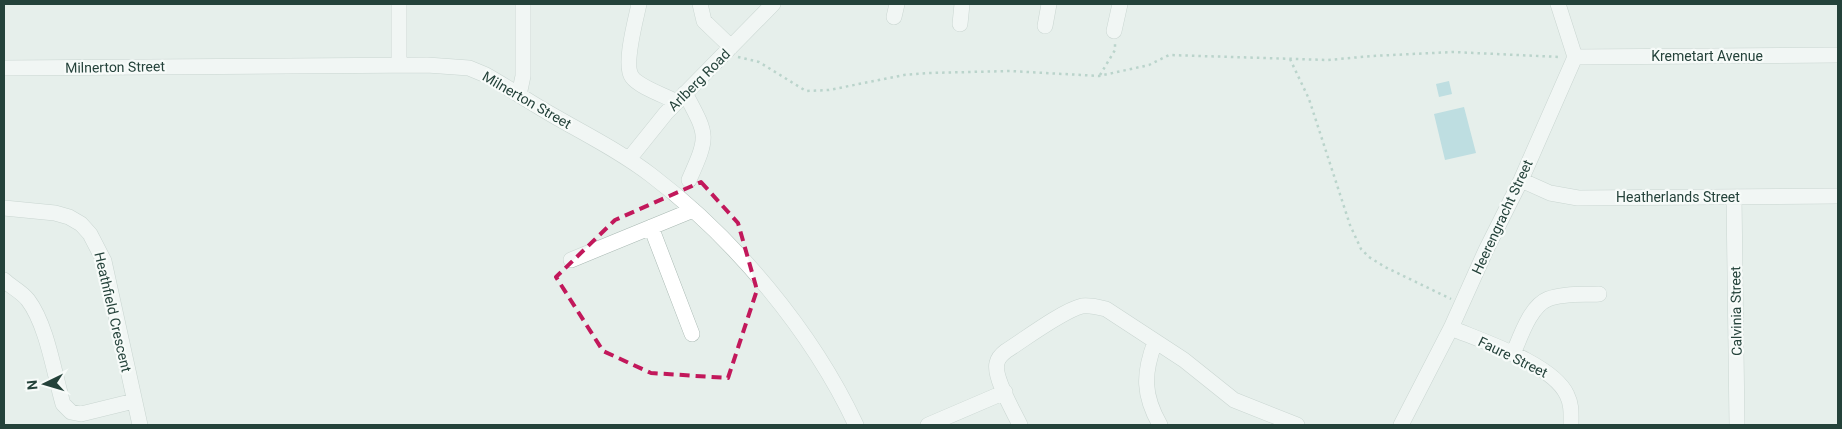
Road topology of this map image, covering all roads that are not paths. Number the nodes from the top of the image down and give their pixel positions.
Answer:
1 (399, 4) edge
2 (523, 4) edge
3 (639, 4) edge
4 (700, 4) edge
5 (773, 4) edge
6 (962, 4) edge
7 (1049, 4) edge
8 (1120, 4) edge
9 (1558, 4) edge
10 (960, 24) dead end
11 (1045, 26) dead end
12 (1114, 31) road end
13 (728, 51) junction
14 (1838, 55) edge
15 (1576, 57) junction
16 (399, 64) junction
17 (4, 68) edge
18 (519, 95) junction
19 (681, 97) junction
20 (629, 160) junction
21 (690, 180) dead end
22 (1521, 180) junction
23 (1838, 196) edge
24 (1734, 198) junction
25 (4, 208) edge
26 (693, 210) junction
27 (651, 227) junction
28 (571, 260) dead end
29 (4, 280) edge
30 (1599, 294) dead end
31 (1451, 328) junction
32 (692, 334) dead end
33 (1155, 342) junction
34 (1514, 354) junction
35 (1005, 392) junction
36 (134, 401) junction
37 (140, 425) edge
38 (856, 425) edge
39 (928, 425) edge
40 (1020, 425) edge
41 (1160, 425) edge
42 (1297, 425) edge
43 (1401, 425) edge
44 (1571, 425) edge
45 (1738, 425) edge

1 - 16 street
2 - 18 street
3 - 19 street
4 - 13 street
5 - 13 street, Arlberg Road
6 - 10 street
7 - 11 street
8 - 12 street
9 - 15 street
13 - 19 street, Arlberg Road
14 - 15 street, Kremetart Avenue
15 - 22 street, Heerengracht Street
16 - 17 street, Milnerton Street
16 - 18 street, Milnerton Street
18 - 20 street, Milnerton Street
19 - 20 street, Arlberg Road
19 - 21 street
20 - 26 street, Milnerton Street
22 - 24 street, Heatherlands Street
22 - 31 street, Heerengracht Street
23 - 24 street, Heatherlands Street
24 - 45 street, Calvinia Street
25 - 36 street, Heathfield Crescent
26 - 27 street
26 - 38 street, Milnerton Street
27 - 28 street
27 - 32 street
29 - 36 street
30 - 34 street
31 - 34 street, Faure Street
31 - 43 street, Heerengracht Street
33 - 35 street
33 - 41 street
33 - 42 street
34 - 44 street, Faure Street
35 - 39 street
35 - 40 street
36 - 37 street, Heathfield Crescent

